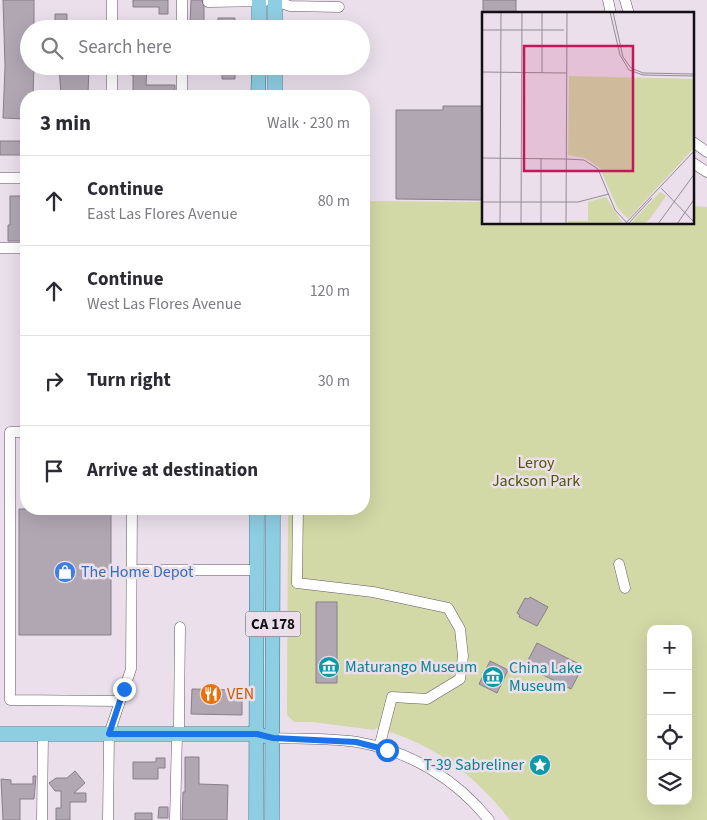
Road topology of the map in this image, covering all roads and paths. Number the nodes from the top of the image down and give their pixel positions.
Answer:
1 (112, 0) edge
2 (182, 0) edge
3 (276, 0) edge
4 (259, 1) edge
5 (208, 2) dead end
6 (339, 7) dead end
7 (112, 20) edge
8 (182, 20) edge
9 (259, 20) edge
10 (275, 20) edge
11 (112, 75) edge
12 (182, 75) edge
13 (259, 75) edge
14 (275, 75) edge
15 (112, 90) edge
16 (182, 90) edge
17 (258, 90) edge
18 (275, 90) edge
19 (694, 143) edge
20 (707, 152) edge
21 (694, 164) edge
22 (707, 172) edge
23 (0, 178) edge
24 (20, 178) edge
25 (0, 248) edge
26 (20, 248) edge
27 (20, 432) edge
28 (132, 515) edge
29 (257, 515) edge
30 (272, 515) edge
31 (298, 515) edge
32 (619, 564) dead end
33 (5, 566) edge
34 (132, 570) junction
35 (256, 570) junction
36 (625, 588) dead end
37 (180, 627) dead end
38 (119, 701) junction
39 (0, 734) edge
40 (43, 734) junction
41 (109, 734) junction
42 (177, 734) junction
43 (257, 734) junction
44 (273, 738) junction
45 (379, 748) junction
46 (42, 820) edge
47 (108, 820) edge
48 (175, 820) edge
49 (256, 820) edge
50 (272, 820) edge
51 (489, 820) edge

1 - 7 street
2 - 8 street
3 - 4 street
3 - 6 street
3 - 10 main road
4 - 5 street
4 - 9 main road
11 - 15 street
12 - 16 street
13 - 17 main road
14 - 18 main road
19 - 20 street
21 - 22 street
23 - 24 street
25 - 26 street
27 - 33 street
28 - 34 street
29 - 35 main road, CA 178
30 - 44 main road, CA 178
31 - 45 street
32 - 36 street
33 - 38 street
34 - 35 street
34 - 38 street
35 - 43 main road, CA 178
37 - 42 street
38 - 41 street
39 - 40 main road
40 - 41 main road
40 - 46 street
41 - 42 main road
41 - 47 street
42 - 43 main road
42 - 48 street
43 - 44 main road
43 - 49 main road, CA 178
44 - 45 street
44 - 50 main road, CA 178
45 - 51 street

